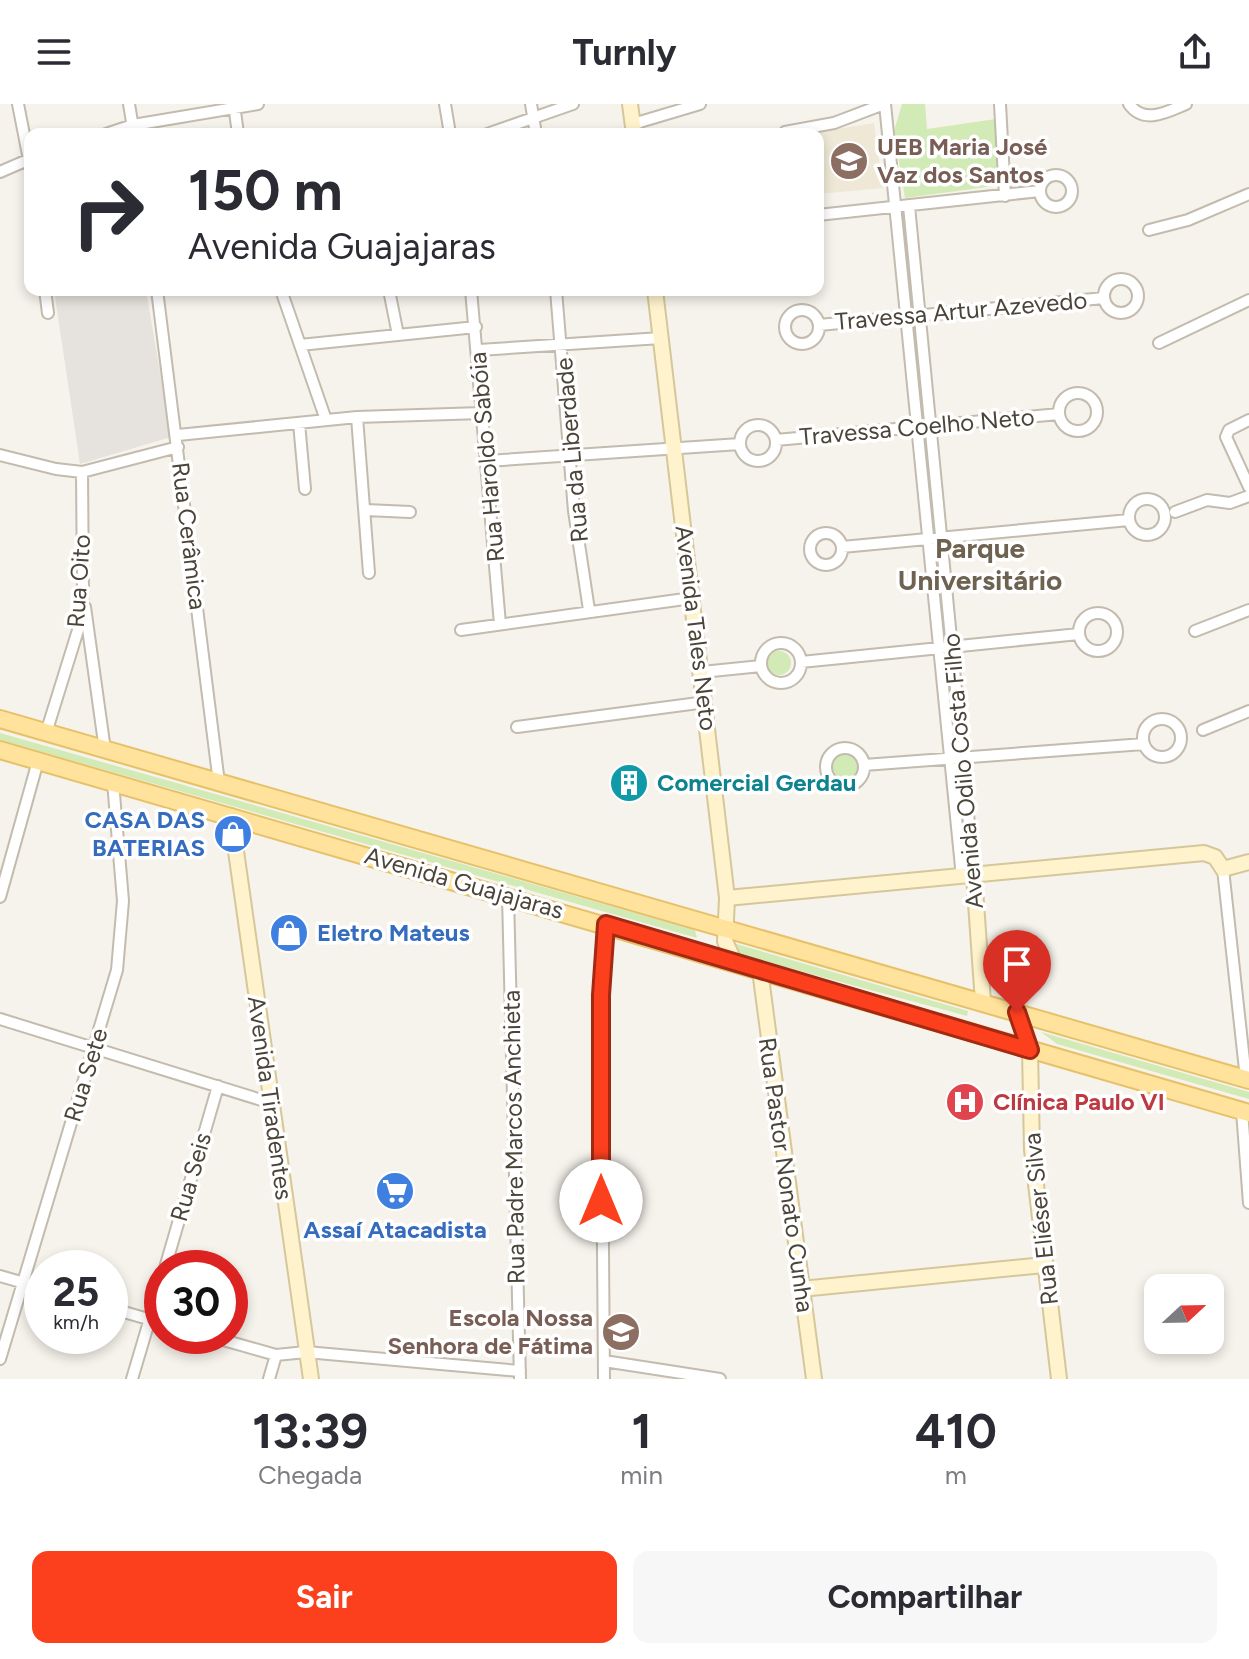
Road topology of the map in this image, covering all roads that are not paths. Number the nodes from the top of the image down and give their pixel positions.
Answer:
1 (18, 104) edge
2 (129, 104) edge
3 (258, 104) edge
4 (445, 104) edge
5 (531, 104) edge
6 (573, 104) edge
7 (630, 104) edge
8 (700, 104) edge
9 (884, 104) edge
10 (1000, 104) edge
11 (1129, 104) edge
12 (1186, 104) edge
13 (234, 106) edge
14 (534, 118) junction
15 (133, 128) edge
16 (141, 128) edge
17 (237, 128) edge
18 (449, 128) edge
19 (505, 128) edge
20 (535, 128) edge
21 (634, 128) edge
22 (637, 128) edge
23 (807, 128) edge
24 (24, 132) edge
25 (24, 163) edge
26 (0, 172) edge
27 (1040, 191) dead end
28 (1249, 194) edge
29 (1005, 196) junction
30 (903, 207) junction
31 (824, 214) edge
32 (1149, 230) dead end
33 (46, 296) edge
34 (158, 296) edge
35 (283, 296) edge
36 (390, 296) edge
37 (472, 296) edge
38 (557, 296) edge
39 (656, 296) edge
40 (1104, 298) dead end
41 (1249, 300) edge
42 (48, 313) dead end
43 (914, 317) junction
44 (819, 325) dead end
45 (476, 327) junction
46 (398, 335) junction
47 (661, 338) junction
48 (1159, 343) dead end
49 (563, 344) junction
50 (300, 345) junction
51 (479, 350) junction
52 (482, 413) junction
53 (1059, 414) dead end
54 (357, 417) junction
55 (326, 420) junction
56 (1249, 420) edge
57 (299, 423) junction
58 (925, 425) junction
59 (776, 440) junction
60 (178, 441) junction
61 (740, 444) junction
62 (674, 451) junction
63 (0, 455) edge
64 (569, 456) junction
65 (487, 461) junction
66 (82, 472) junction
67 (1249, 487) edge
68 (305, 489) dead end
69 (1249, 496) edge
70 (366, 510) junction
71 (410, 512) dead end
72 (1175, 512) dead end
73 (1129, 520) dead end
74 (935, 536) junction
75 (842, 547) dead end
76 (369, 573) dead end
77 (83, 593) junction
78 (692, 598) junction
79 (589, 610) junction
80 (1248, 613) edge
81 (500, 624) junction
82 (461, 630) dead end
83 (1195, 631) dead end
84 (1079, 634) dead end
85 (946, 647) junction
86 (801, 662) junction
87 (761, 666) junction
88 (702, 672) junction
89 (706, 702) junction
90 (1249, 711) edge
91 (0, 712) edge
92 (7, 721) edge
93 (517, 727) dead end
94 (1203, 730) dead end
95 (46, 733) junction
96 (1144, 744) dead end
97 (0, 750) edge
98 (105, 750) junction
99 (957, 758) junction
100 (38, 761) junction
101 (864, 765) dead end
102 (113, 782) junction
103 (219, 783) junction
104 (231, 816) junction
105 (1249, 862) edge
106 (1223, 869) junction
107 (968, 876) junction
108 (508, 896) junction
109 (0, 897) edge
110 (727, 898) junction
111 (606, 924) junction
112 (724, 928) junction
113 (735, 963) junction
114 (760, 970) junction
115 (1249, 975) edge
116 (1236, 981) junction
117 (983, 1002) junction
118 (1017, 1012) junction
119 (0, 1019) edge
120 (95, 1048) junction
121 (1030, 1050) junction
122 (1248, 1079) edge
123 (218, 1086) junction
124 (271, 1103) junction
125 (1245, 1112) edge
126 (1249, 1203) edge
127 (170, 1250) edge
128 (1044, 1265) junction
129 (0, 1276) edge
130 (23, 1282) junction
131 (801, 1289) junction
132 (144, 1339) edge
133 (248, 1347) edge
134 (306, 1352) junction
135 (276, 1355) junction
136 (0, 1359) edge
137 (604, 1361) junction
138 (520, 1375) edge
139 (132, 1379) edge
140 (269, 1379) edge
141 (311, 1379) edge
142 (604, 1379) edge
143 (720, 1379) edge
144 (814, 1379) edge
145 (1059, 1379) edge

1 - 24 street
2 - 15 street
3 - 13 street
4 - 18 street
5 - 14 street
6 - 14 street
7 - 21 street
8 - 22 street
9 - 23 street
9 - 30 street, Avenida Odilo Costa Filho
10 - 29 street
11 - 12 street
13 - 16 street
13 - 17 street
14 - 19 street
14 - 20 street
25 - 26 street
27 - 29 street
28 - 32 street
29 - 30 street
30 - 31 street
30 - 43 street, Avenida Odilo Costa Filho
33 - 42 street
34 - 60 street, Rua Cerâmica
35 - 50 street
36 - 46 street
37 - 45 street, Rua Haroldo Sabóia
38 - 49 street, Rua da Liberdade
39 - 47 street, Avenida Tales Neto
40 - 43 street, Travessa Artur Azevedo
41 - 48 street
43 - 44 street, Travessa Artur Azevedo
43 - 58 street, Avenida Odilo Costa Filho
45 - 46 street
45 - 51 street, Rua Haroldo Sabóia
46 - 50 street
47 - 49 street
47 - 62 street, Avenida Tales Neto
49 - 51 street
49 - 64 street, Rua da Liberdade
50 - 55 street
51 - 52 street, Rua Haroldo Sabóia
52 - 54 street
52 - 65 street, Rua Haroldo Sabóia
53 - 58 street, Travessa Coelho Neto
54 - 55 street
54 - 70 street
55 - 57 street
56 - 67 street
57 - 60 street
57 - 68 street
58 - 59 street, Travessa Coelho Neto
58 - 74 street, Avenida Odilo Costa Filho
59 - 61 street
59 - 61 street
60 - 66 street
60 - 103 street, Rua Cerâmica
61 - 62 street
62 - 64 street
62 - 78 street, Avenida Tales Neto
63 - 66 street
64 - 65 street
64 - 79 street, Rua da Liberdade
65 - 81 street, Rua Haroldo Sabóia
66 - 77 street, Rua Oito
69 - 72 street
70 - 71 street
70 - 76 street
73 - 74 street
74 - 75 street
74 - 85 street, Avenida Odilo Costa Filho
77 - 95 street, Rua Oito
77 - 98 street
78 - 79 street
78 - 88 street, Avenida Tales Neto
79 - 81 street
80 - 83 street
81 - 82 street
84 - 85 street
85 - 86 street
85 - 99 street, Avenida Odilo Costa Filho
86 - 87 street
86 - 87 street
87 - 88 street
88 - 89 street, Avenida Tales Neto
89 - 93 street
89 - 110 street, Avenida Tales Neto
90 - 94 street
91 - 92 main road
92 - 95 main road, Avenida Guajajaras
95 - 98 main road, Avenida Guajajaras
96 - 99 street
97 - 100 main road, Avenida Guajajaras
98 - 103 main road, Avenida Guajajaras
99 - 101 street
99 - 107 street, Avenida Odilo Costa Filho
100 - 102 main road, Avenida Guajajaras
100 - 109 street
102 - 104 main road, Avenida Guajajaras
102 - 120 street, Rua Sete
103 - 112 main road, Avenida Guajajaras
104 - 108 main road, Avenida Guajajaras
104 - 124 street, Avenida Tiradentes
105 - 106 street
106 - 107 street
106 - 116 street
107 - 110 street
107 - 117 street, Avenida Odilo Costa Filho
108 - 111 main road, Avenida Guajajaras
108 - 138 street, Rua Padre Marcos Anchieta
110 - 112 street, Avenida Tales Neto
111 - 113 main road, Avenida Guajajaras
111 - 137 street
112 - 113 street, Avenida Tales Neto
112 - 117 main road, Avenida Guajajaras
113 - 114 main road, Avenida Guajajaras
114 - 121 main road, Avenida Guajajaras
114 - 131 street, Rua Pastor Nonato Cunha
115 - 116 street
116 - 122 street
117 - 118 main road, Avenida Guajajaras
118 - 121 street, Rua Eliéser Silva
118 - 122 main road, Avenida Guajajaras
119 - 120 street
120 - 123 street
120 - 130 street, Rua Sete
121 - 125 main road, Avenida Guajajaras
121 - 128 street, Rua Eliéser Silva
123 - 124 street
123 - 127 street, Rua Seis
124 - 134 street, Avenida Tiradentes
125 - 126 street
128 - 131 street
128 - 145 street, Rua Eliéser Silva
129 - 130 street
130 - 136 street, Rua Sete
131 - 144 street, Rua Pastor Nonato Cunha
132 - 139 street
133 - 135 street
134 - 135 street
134 - 138 street
134 - 141 street, Avenida Tiradentes
135 - 140 street
137 - 142 street
137 - 143 street

